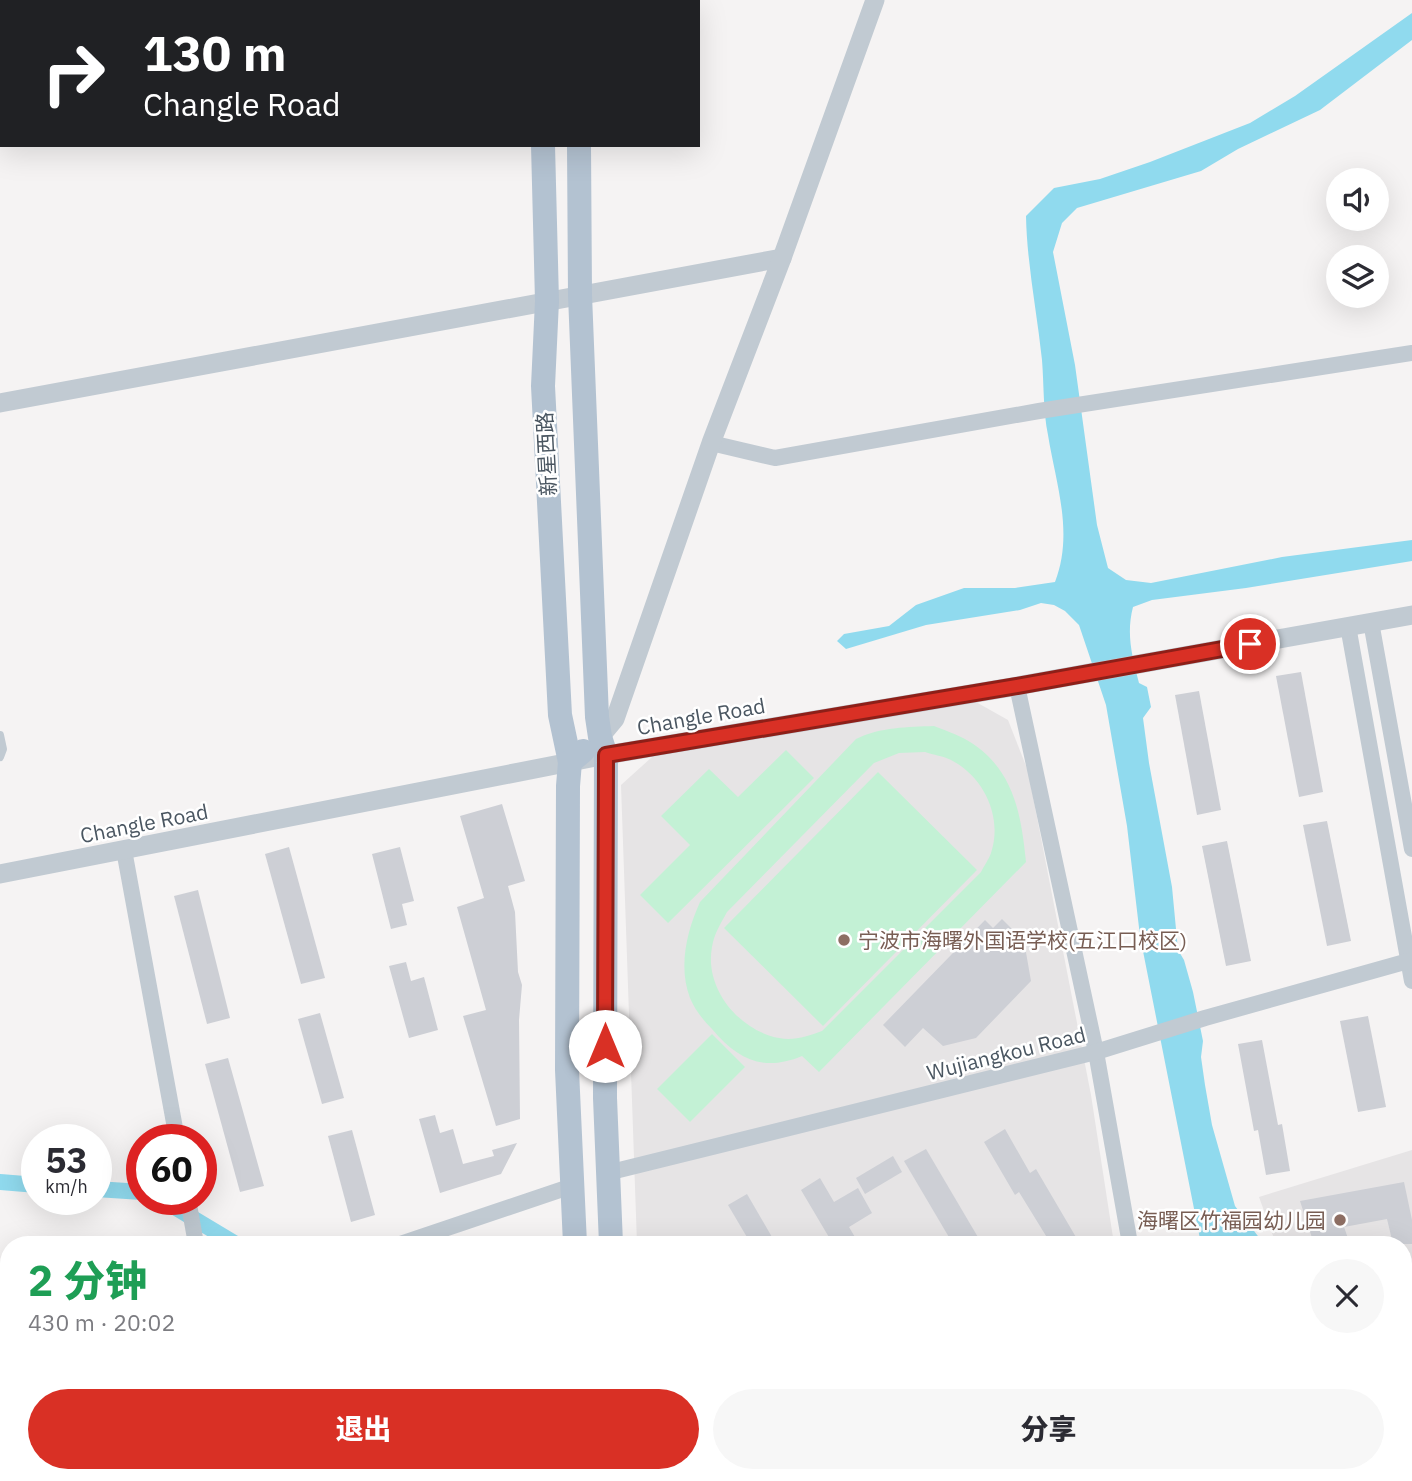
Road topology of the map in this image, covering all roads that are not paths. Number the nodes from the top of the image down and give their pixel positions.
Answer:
1 (876, 0) edge
2 (543, 147) edge
3 (579, 147) edge
4 (782, 258) junction
5 (580, 295) junction
6 (547, 301) junction
7 (1412, 353) edge
8 (0, 403) edge
9 (711, 443) junction
10 (1412, 615) edge
11 (1371, 622) junction
12 (1348, 626) junction
13 (1017, 686) junction
14 (0, 735) edge
15 (603, 746) junction
16 (0, 757) edge
17 (570, 762) junction
18 (1412, 849) edge
19 (124, 850) junction
20 (0, 874) edge
21 (1410, 961) edge
22 (1412, 981) edge
23 (1096, 1052) junction
24 (174, 1124) edge
25 (607, 1173) junction
26 (572, 1185) junction
27 (191, 1215) edge
28 (195, 1236) edge
29 (423, 1236) edge
30 (575, 1236) edge
31 (611, 1236) edge
32 (1129, 1236) edge

1 - 4 street
2 - 6 main road, 新星西路
3 - 5 main road, 新星西路
4 - 5 street
4 - 9 street
5 - 6 street
5 - 15 main road, 新星西路
6 - 8 street
6 - 17 main road, 新星西路
7 - 9 street
9 - 15 street
10 - 11 street, Changle Road
11 - 12 street, Changle Road
11 - 18 street
12 - 13 street, Changle Road
12 - 21 street
13 - 15 street, Changle Road
13 - 23 street
14 - 16 lane
15 - 17 main road
15 - 25 main road, 新星西路
17 - 19 street, Changle Road
17 - 26 main road, 新星西路
19 - 20 street, Changle Road
19 - 24 street
21 - 22 street
21 - 23 street, Wujiangkou Road
23 - 25 street, Wujiangkou Road
23 - 32 street
25 - 31 main road, 新星西路
26 - 29 street
26 - 30 main road, 新星西路
27 - 28 street

